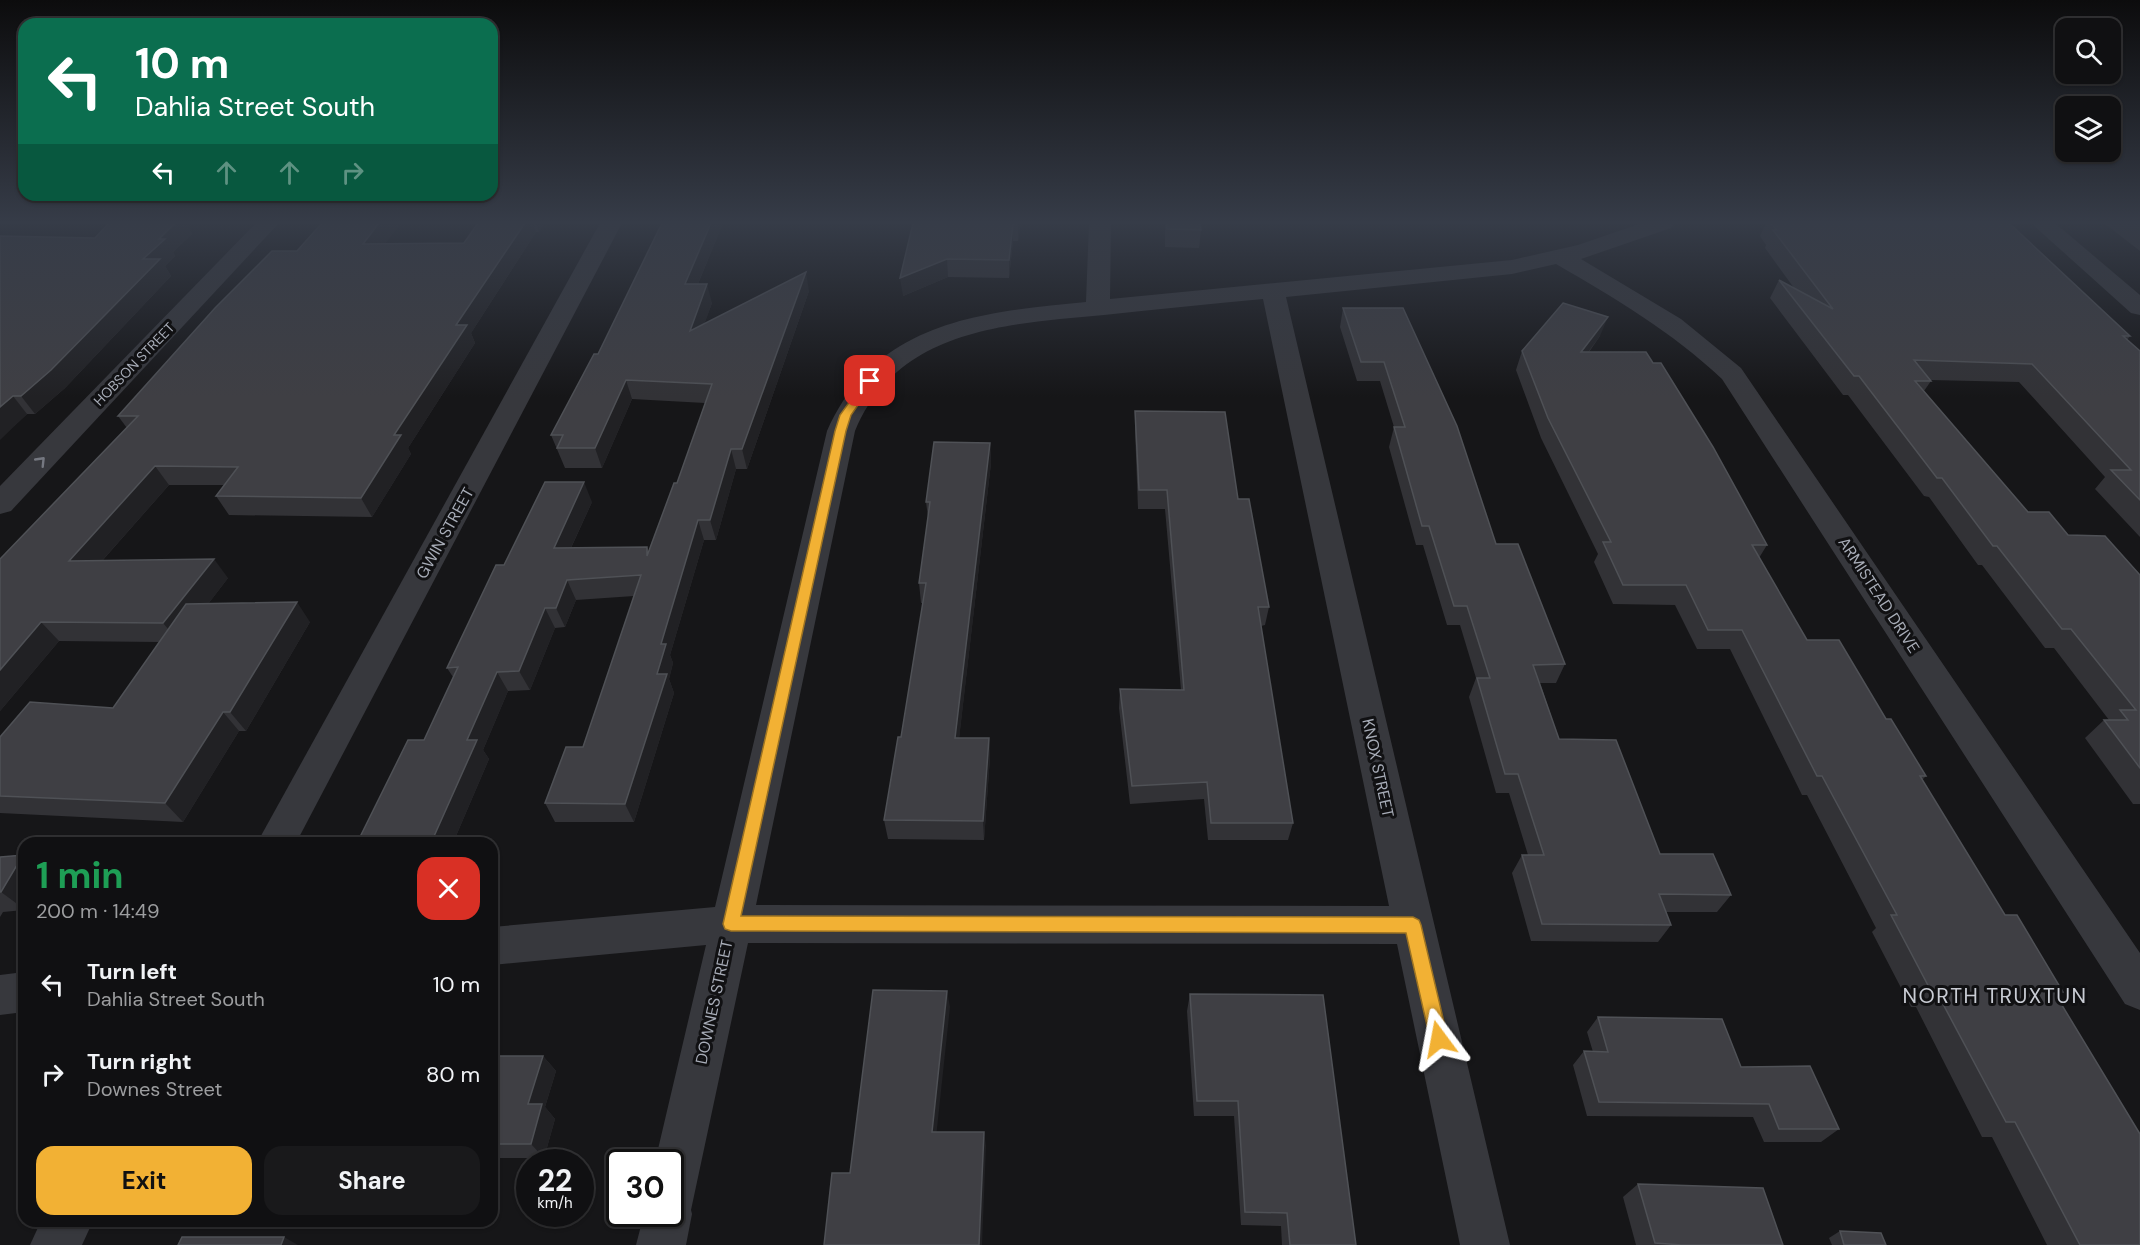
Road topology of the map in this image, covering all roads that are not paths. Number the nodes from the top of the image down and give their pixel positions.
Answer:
1 (213, 281) edge
2 (580, 281) edge
3 (1099, 281) edge
4 (1385, 281) edge
5 (1602, 281) edge
6 (2109, 281) edge
7 (1273, 291) junction
8 (1098, 308) junction
9 (2140, 308) edge
10 (0, 504) edge
11 (279, 837) edge
12 (731, 924) junction
13 (1413, 925) junction
14 (498, 945) edge
15 (2126, 946) edge
16 (2140, 990) edge
17 (18, 993) edge
18 (0, 995) edge
19 (681, 1149) edge
20 (66, 1227) edge
21 (665, 1227) edge
22 (55, 1245) edge
23 (661, 1245) edge
24 (1485, 1245) edge

10 -> 1 street, HOBSON STREET
2 - 11 street, GWIN STREET
3 - 8 street
4 - 7 street, DOWNES STREET
5 - 15 street, ARMISTEAD DRIVE
6 - 9 street
7 - 8 street, DOWNES STREET
7 - 13 street, KNOX STREET
8 - 12 street, DOWNES STREET
12 - 13 street
12 - 14 street
12 - 19 street, DOWNES STREET
13 - 24 street, KNOX STREET
15 - 16 street, ARMISTEAD DRIVE
17 - 18 street
20 - 22 street
21 - 23 street

